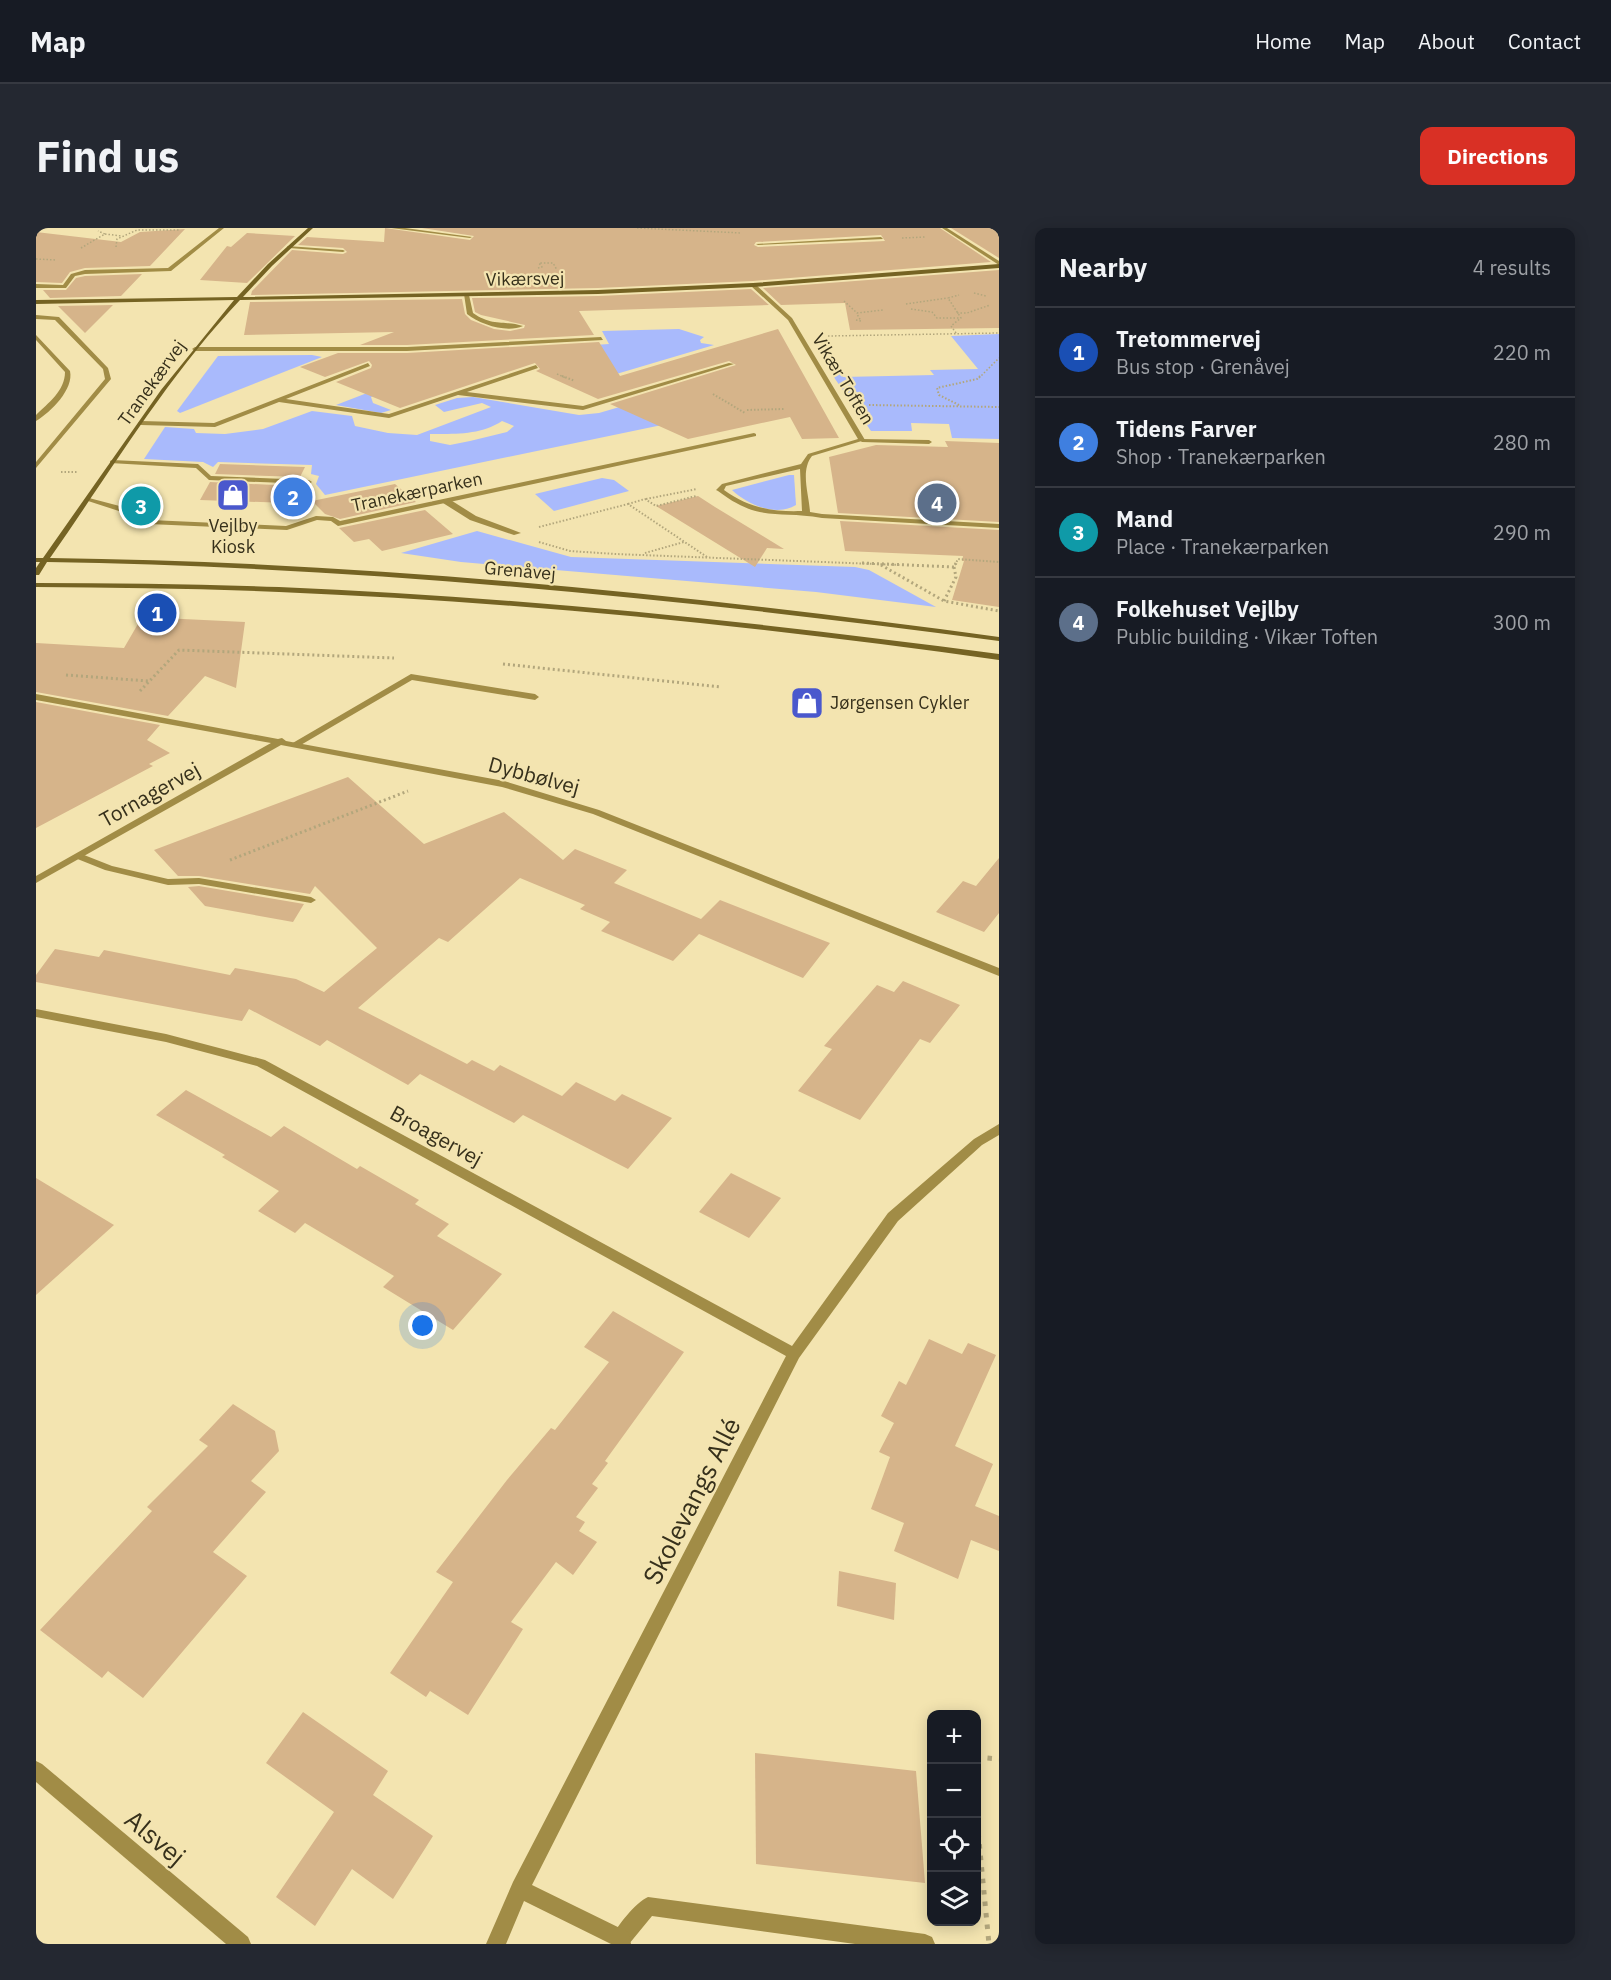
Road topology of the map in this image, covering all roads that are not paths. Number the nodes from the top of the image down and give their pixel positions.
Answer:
1 (68, 228) edge
2 (222, 228) edge
3 (311, 228) edge
4 (393, 228) edge
5 (945, 228) edge
6 (98, 231) dead end
7 (470, 237) dead end
8 (880, 238) road end
9 (758, 244) dead end
10 (289, 247) junction
11 (343, 251) dead end
12 (999, 265) edge
13 (753, 285) junction
14 (36, 286) edge
15 (64, 287) junction
16 (466, 295) junction
17 (236, 299) junction
18 (51, 301) junction
19 (36, 302) edge
20 (36, 317) edge
21 (520, 326) dead end
22 (36, 337) edge
23 (601, 339) dead end
24 (195, 349) junction
25 (731, 364) dead end
26 (368, 365) dead end
27 (536, 367) dead end
28 (458, 393) junction
29 (279, 400) junction
30 (36, 418) edge
31 (141, 423) junction
32 (754, 435) road end
33 (862, 440) junction
34 (929, 442) dead end
35 (112, 462) junction
36 (36, 466) edge
37 (802, 466) junction
38 (309, 482) dead end
39 (88, 500) junction
40 (446, 501) junction
41 (806, 513) junction
42 (999, 525) edge
43 (517, 533) road end
44 (40, 560) edge
45 (36, 573) edge
46 (36, 585) edge
47 (999, 639) edge
48 (999, 657) edge
49 (36, 697) edge
50 (535, 697) dead end
51 (282, 741) junction
52 (296, 744) junction
53 (79, 856) junction
54 (36, 880) edge
55 (311, 900) dead end
56 (999, 972) edge
57 (36, 1013) edge
58 (999, 1129) edge
59 (794, 1354) junction
60 (36, 1770) edge
61 (520, 1889) junction
62 (621, 1942) edge
63 (241, 1944) edge
64 (496, 1944) edge
65 (925, 1944) edge

1 - 6 street
2 - 15 street
3 - 10 street, Tranekærvej
4 - 7 street
5 - 12 street
8 - 9 street
10 - 11 street
10 - 17 street, Tranekærvej
12 - 13 street, Vikærsvej
13 - 16 street, Vikærsvej
13 - 33 street, Vikær Toften
14 - 15 street
15 - 18 street
16 - 17 street, Vikærsvej
16 - 21 street
17 - 18 street, Vikærsvej
17 - 24 street, Tranekærvej
18 - 19 street, Vikærsvej
20 - 36 street
22 - 30 street
23 - 24 street
24 - 31 street, Tranekærvej
25 - 28 street
26 - 29 street
27 - 28 street
28 - 29 street
29 - 31 street
31 - 35 street, Tranekærvej
32 - 40 street, Tranekærparken
33 - 34 street
33 - 37 street, Vikær Toften
35 - 38 street
35 - 39 street, Tranekærvej
37 - 41 street
37 - 41 street, Vikær Toften
39 - 40 street, Tranekærparken
39 - 44 street, Tranekærvej
40 - 43 street
41 - 42 street
44 - 45 street, Tranekærvej
44 - 47 street, Grenåvej
46 - 48 street, Grenåvej
49 - 51 street, Dybbølvej
50 - 52 street
51 - 52 street, Dybbølvej
51 - 53 street, Tornagervej
52 - 56 street, Dybbølvej
53 - 54 street, Tornagervej
53 - 55 street
57 - 59 street, Broagervej
58 - 59 street, Skolevangs Allé
59 - 61 street, Skolevangs Allé
60 - 63 street, Alsvej
61 - 62 street
61 - 64 street, Skolevangs Allé
62 - 65 street

